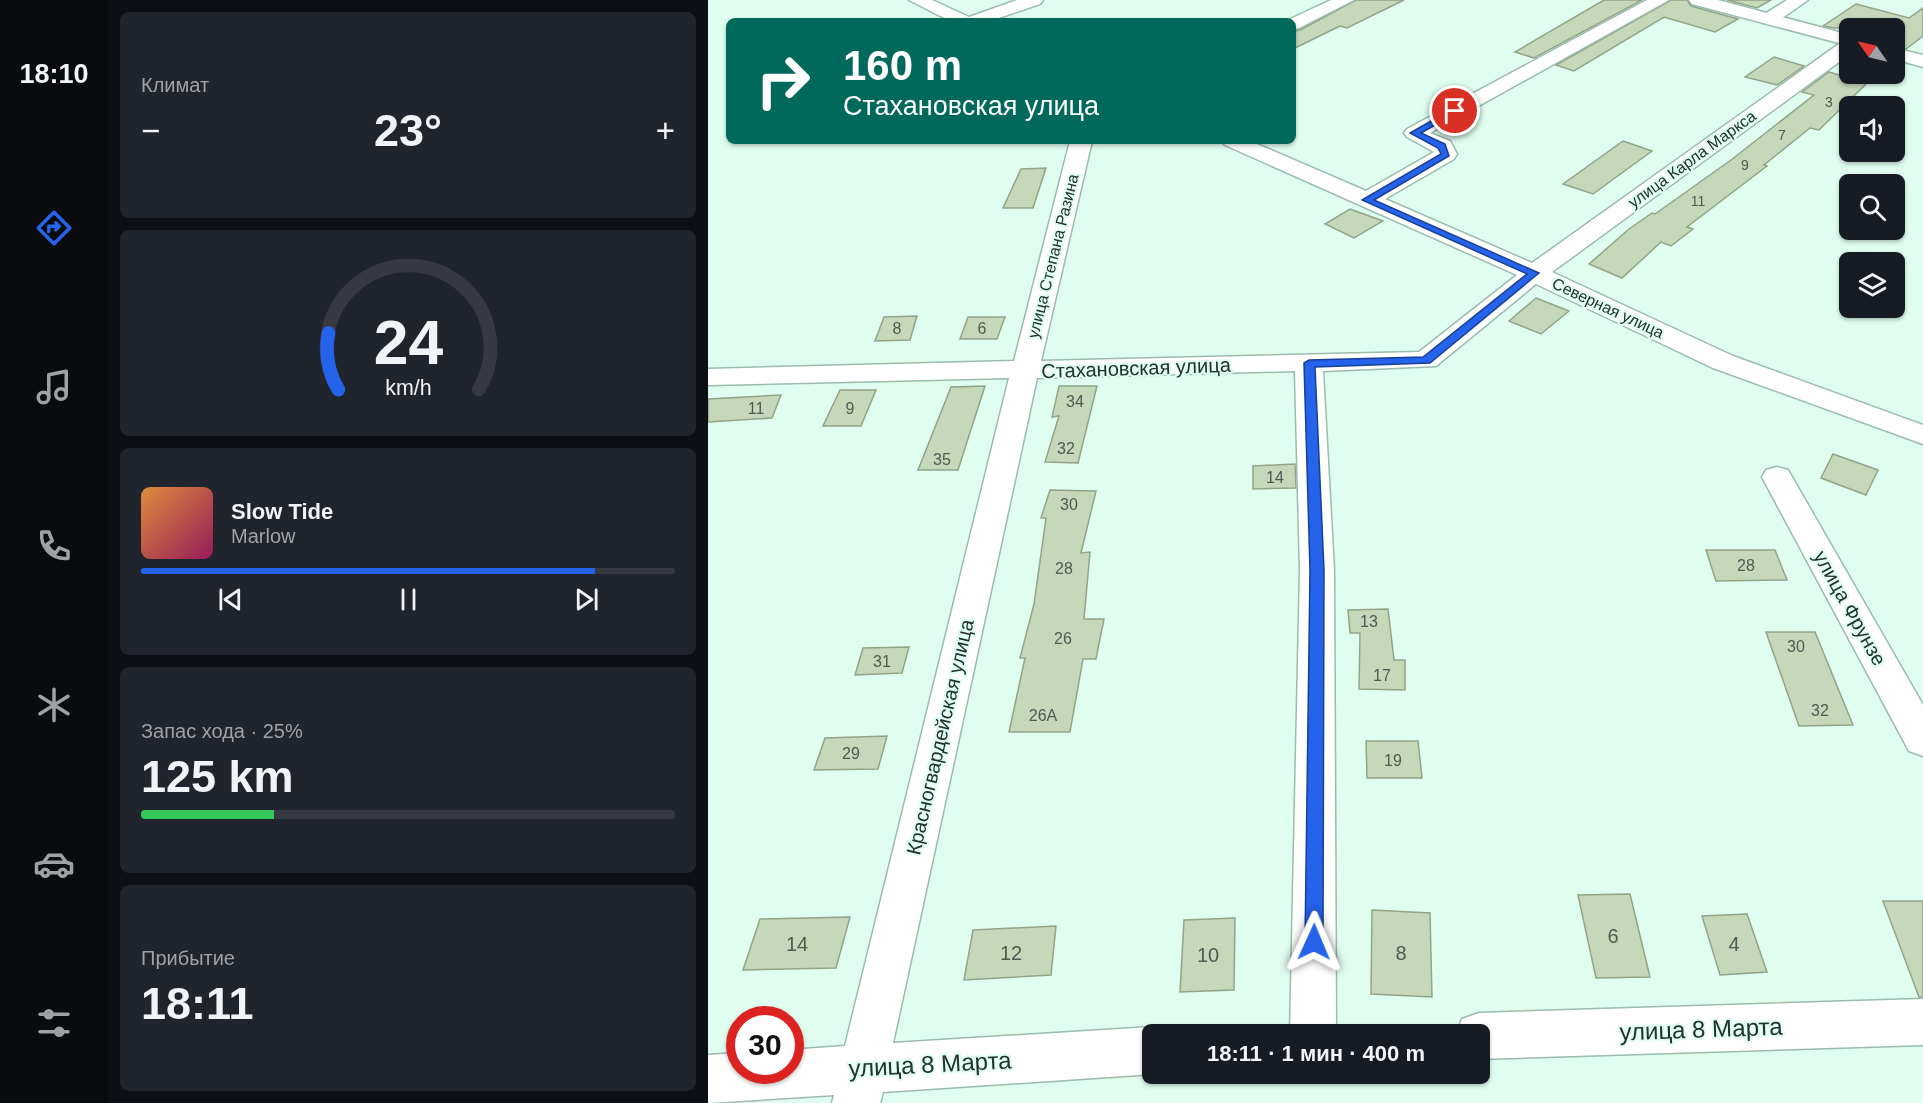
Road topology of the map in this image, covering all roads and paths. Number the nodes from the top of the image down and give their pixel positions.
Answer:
1 (918, 0) edge
2 (1034, 0) edge
3 (1345, 0) edge
4 (1660, 0) edge
5 (1698, 0) edge
6 (1799, 0) edge
7 (957, 18) edge
8 (982, 18) edge
9 (1769, 19) junction
10 (1296, 23) edge
11 (1839, 38) edge
12 (1839, 53) edge
13 (1905, 56) edge
14 (1923, 61) edge
15 (1080, 144) edge
16 (1239, 144) edge
17 (1367, 200) junction
18 (1534, 273) junction
19 (1309, 363) junction
20 (1025, 371) junction
21 (708, 377) edge
22 (1923, 435) edge
23 (1777, 477) dead end
24 (1923, 740) edge
25 (1923, 1022) edge
26 (1313, 1024) edge
27 (1490, 1036) edge
28 (1142, 1052) edge
29 (708, 1078) edge
30 (860, 1085) edge

1 - 7 street
2 - 8 street
3 - 10 street
4 - 17 street
5 - 9 street
6 - 9 street
9 - 11 street
12 - 18 street, улица Карла Маркса
13 - 14 street
15 - 20 street, улица Степана Разина
16 - 17 street, Северная улица
17 - 18 street, Северная улица
18 - 19 street, Стахановская улица
18 - 22 street, Северная улица
19 - 20 street, Стахановская улица
19 - 26 street
20 - 21 street, Стахановская улица
20 - 30 street, Красногвардейская улица
23 - 24 street, улица Фрунзе
25 - 27 street, улица 8 Марта
28 - 30 street, улица 8 Марта
29 - 30 street, улица 8 Марта

